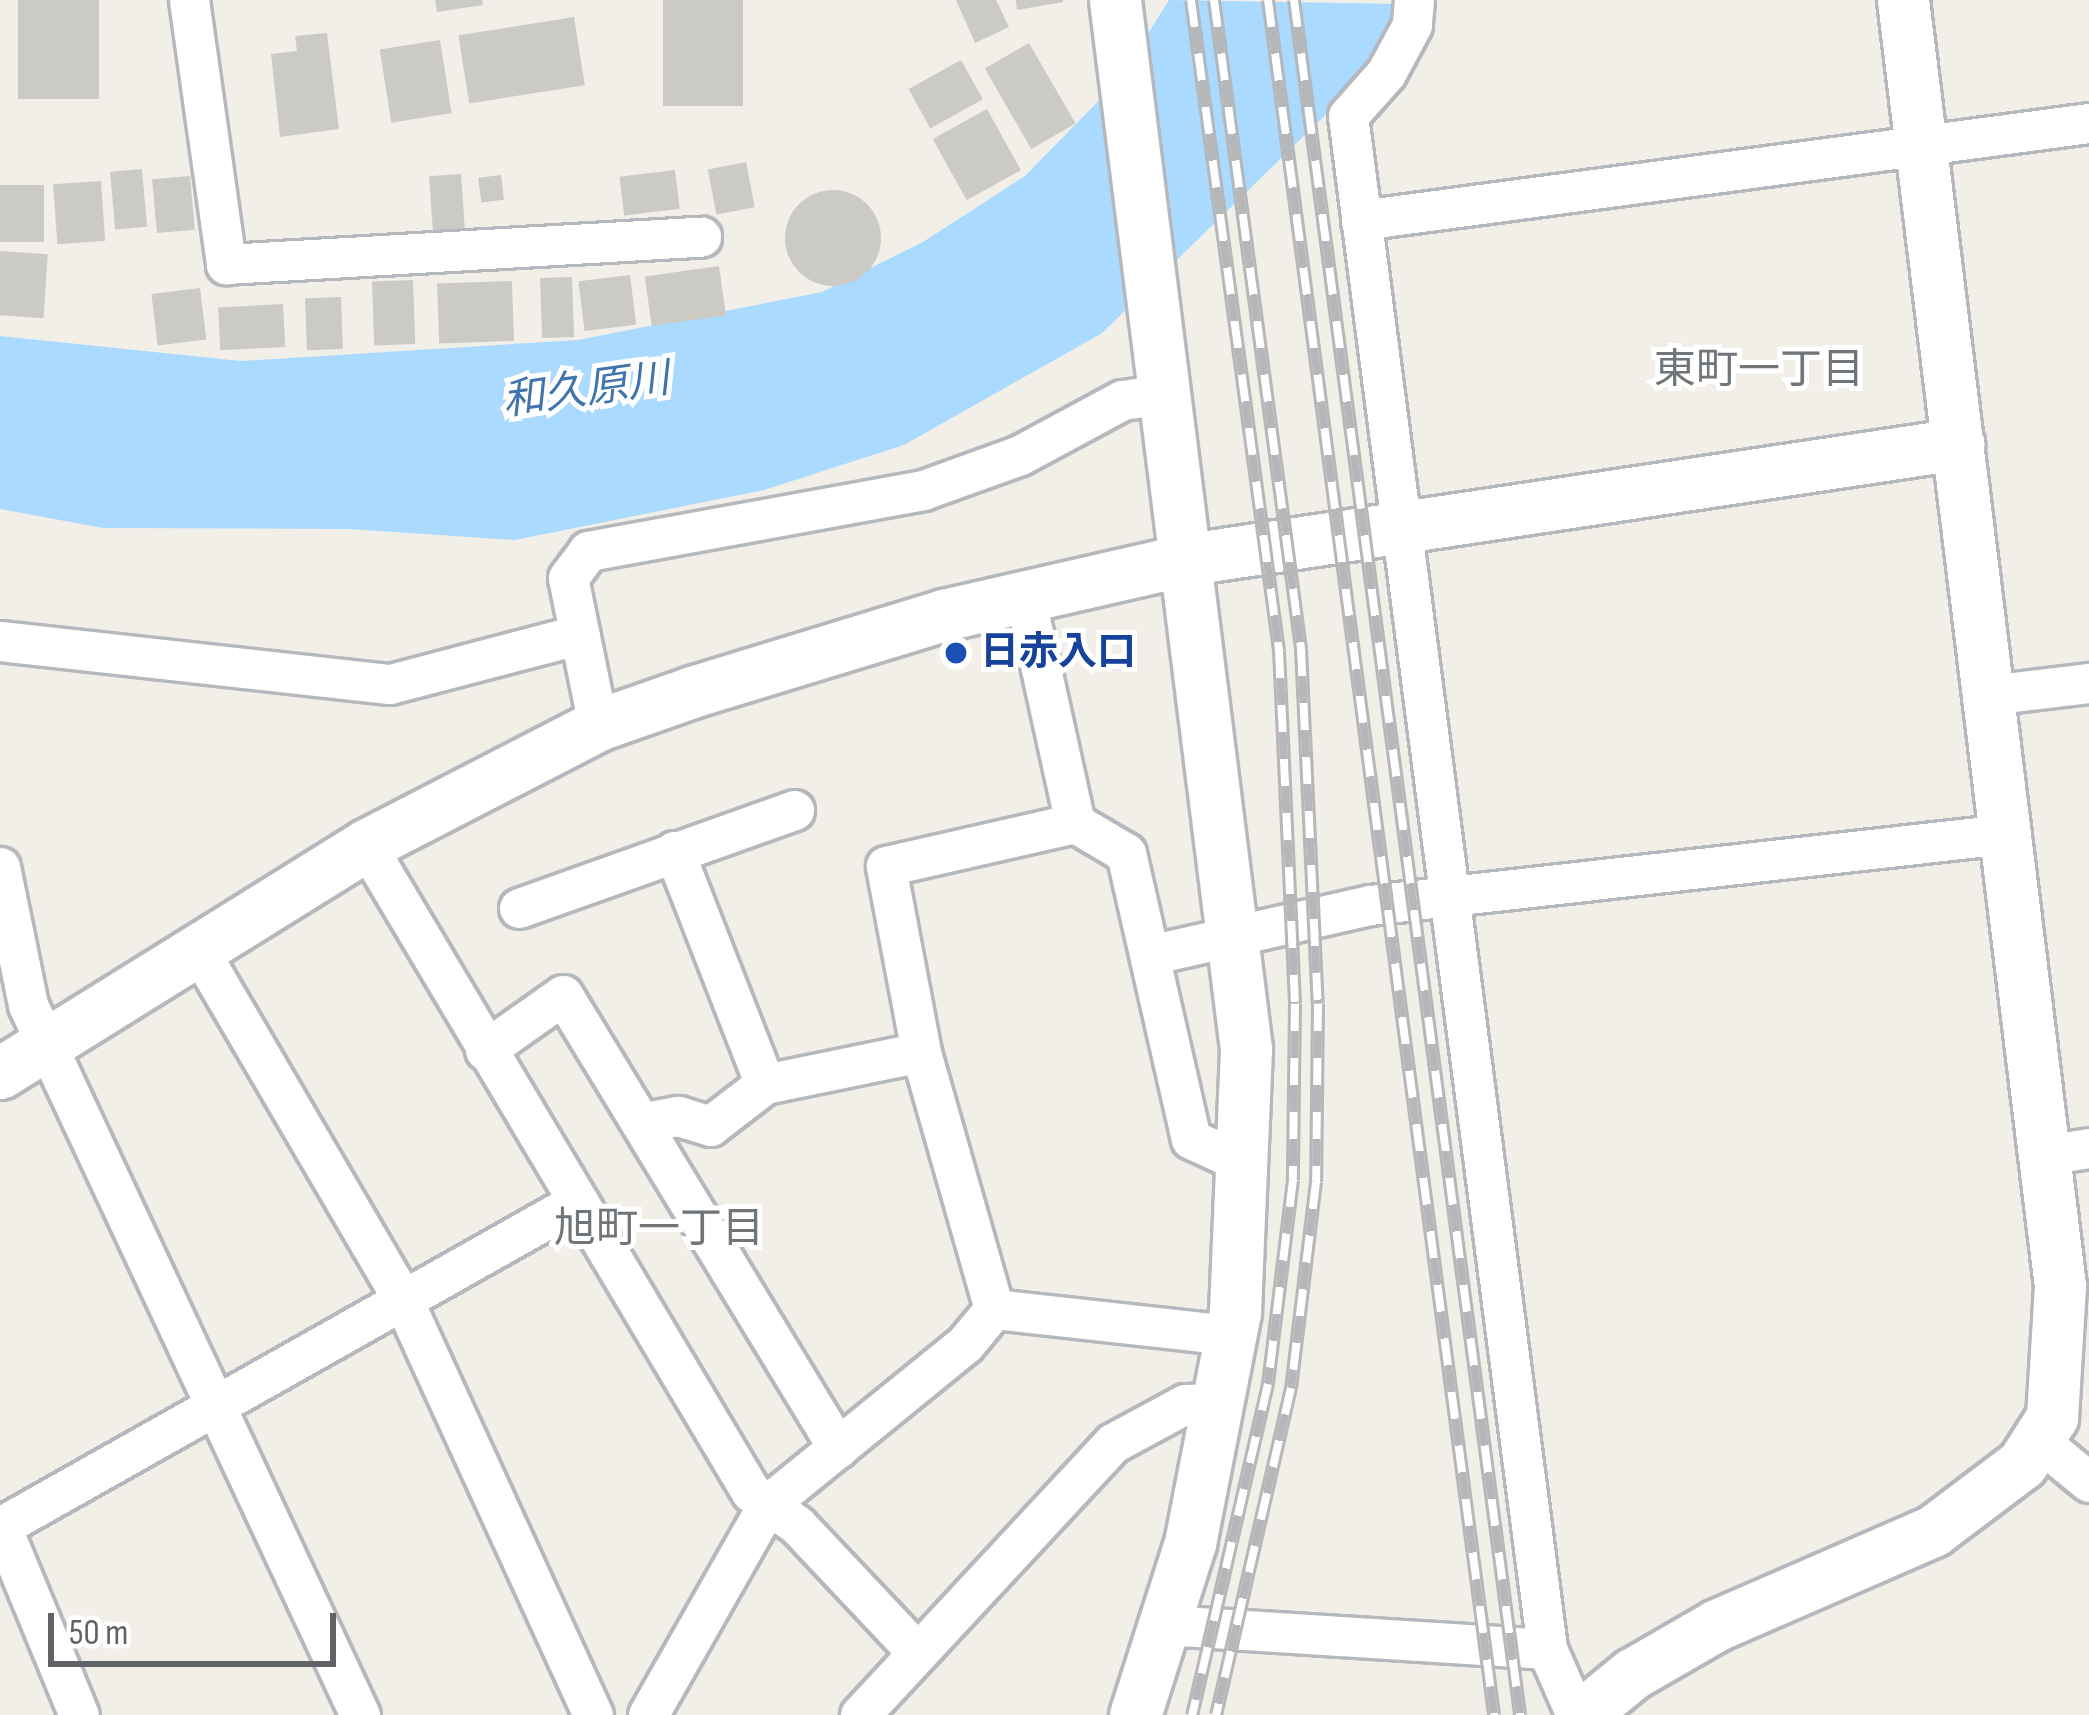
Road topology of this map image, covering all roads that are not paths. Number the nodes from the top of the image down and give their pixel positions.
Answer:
1 (189, 0) edge
2 (1414, 0) edge
3 (1904, 0) edge
4 (1117, 13) edge
5 (2089, 123) edge
6 (1921, 145) junction
7 (1361, 220) junction
8 (701, 237) dead end
9 (1165, 394) junction
10 (1958, 444) junction
11 (1400, 526) junction
12 (1189, 560) junction
13 (1025, 596) junction
14 (580, 634) junction
15 (0, 641) edge
16 (2089, 683) edge
17 (1988, 695) junction
18 (598, 724) junction
19 (794, 810) dead end
20 (1075, 823) junction
21 (2005, 834) junction
22 (367, 845) junction
23 (674, 851) junction
24 (0, 867) edge
25 (1448, 894) junction
26 (519, 908) dead end
27 (1233, 942) junction
28 (199, 949) junction
29 (1154, 954) junction
30 (46, 1043) junction
31 (485, 1050) junction
32 (921, 1052) junction
33 (0, 1073) edge
34 (765, 1084) junction
35 (641, 1124) junction
36 (2066, 1152) edge
37 (1241, 1162) junction
38 (573, 1204) junction
39 (403, 1300) junction
40 (994, 1310) junction
41 (1230, 1335) junction
42 (1217, 1403) junction
43 (214, 1406) junction
44 (2038, 1440) junction
45 (838, 1448) junction
46 (2089, 1482) edge
47 (768, 1504) junction
48 (1, 1527) edge
49 (1165, 1625) junction
50 (914, 1649) junction
51 (1547, 1649) junction
52 (79, 1715) edge
53 (360, 1715) edge
54 (592, 1715) edge
55 (648, 1715) edge
56 (860, 1715) edge
57 (1135, 1715) edge
58 (1579, 1715) edge

1 - 8 street
2 - 7 street
3 - 6 street
4 - 9 street
5 - 6 street
6 - 7 street
6 - 10 street
7 - 11 street
9 - 12 street
9 - 14 street
10 - 11 street
10 - 17 street
11 - 12 street
11 - 25 street
12 - 13 street
12 - 27 street
13 - 18 street
13 - 20 street
14 - 15 street
14 - 18 street
16 - 17 street
17 - 21 street
18 - 22 street
19 - 23 street
20 - 29 street
20 - 32 street
21 - 25 street
21 - 36 street
22 - 28 street
22 - 31 street
23 - 26 street
23 - 34 street
24 - 30 street
25 - 27 street
25 - 51 street
27 - 29 street
27 - 37 street
28 - 30 street
28 - 39 street
29 - 37 street
30 - 33 street
30 - 43 street
31 - 35 street
31 - 38 street
32 - 34 street
32 - 40 street
34 - 35 street
35 - 45 street
36 - 44 street
37 - 41 street
38 - 39 street
38 - 47 street
39 - 43 street
39 - 54 street
40 - 41 street
40 - 45 street
41 - 42 street
42 - 49 street
42 - 50 street
43 - 48 street
43 - 53 street
44 - 46 street
44 - 58 street
45 - 47 street
47 - 50 street
47 - 55 street
48 - 52 street
49 - 51 street
49 - 57 street
50 - 56 street
51 - 58 street

